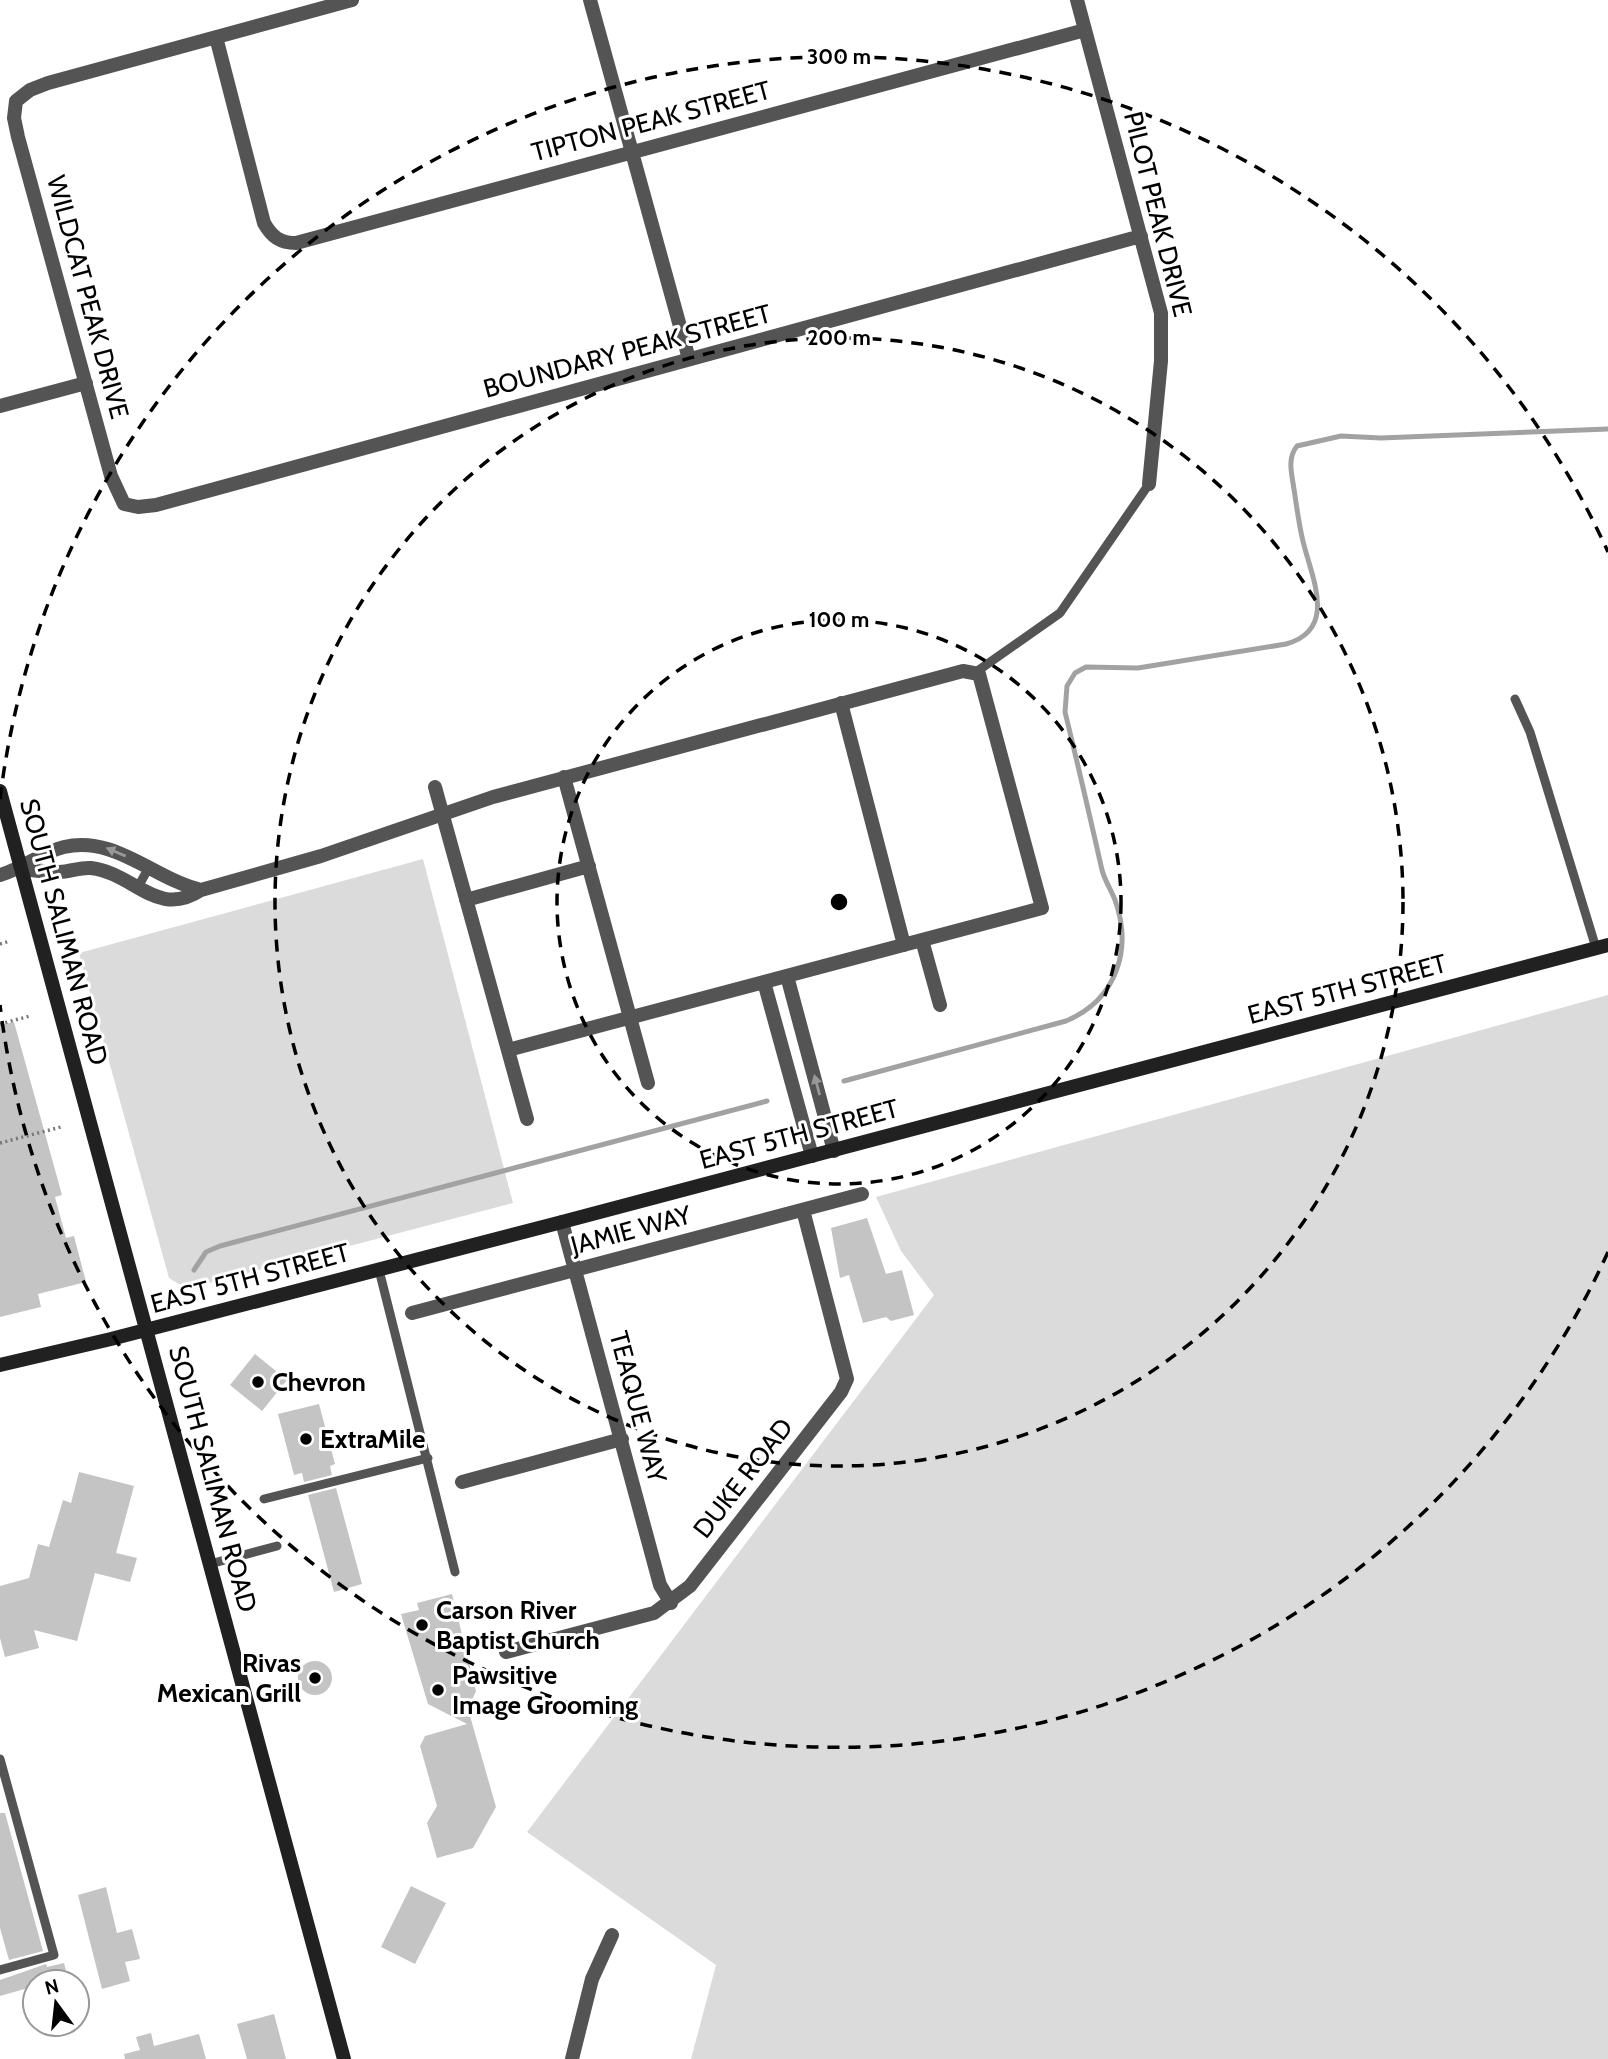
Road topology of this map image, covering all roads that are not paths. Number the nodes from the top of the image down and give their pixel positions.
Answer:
1 (352, 0) edge
2 (590, 0) edge
3 (1077, 0) edge
4 (1085, 30) junction
5 (216, 37) junction
6 (632, 151) junction
7 (1141, 236) junction
8 (689, 359) junction
9 (86, 383) junction
10 (0, 407) edge
11 (1149, 484) joint
12 (124, 504) joint
13 (976, 672) junction
14 (1515, 699) dead end
15 (841, 704) junction
16 (564, 778) junction
17 (435, 787) dead end
18 (0, 792) edge
19 (443, 815) junction
20 (589, 866) junction
21 (21, 869) junction
22 (148, 869) junction
23 (0, 875) edge
24 (138, 887) junction
25 (201, 890) junction
26 (466, 900) junction
27 (922, 940) junction
28 (904, 945) junction
29 (1602, 946) edge
30 (787, 976) junction
31 (764, 982) junction
32 (940, 1005) dead end
33 (630, 1018) junction
34 (801, 1028) junction
35 (778, 1034) junction
36 (508, 1050) junction
37 (648, 1083) dead end
38 (527, 1119) dead end
39 (834, 1151) junction
40 (812, 1156) junction
41 (862, 1194) dead end
42 (803, 1210) junction
43 (562, 1222) junction
44 (379, 1270) junction
45 (576, 1270) junction
46 (412, 1313) dead end
47 (147, 1330) junction
48 (0, 1365) edge
49 (622, 1439) junction
50 (428, 1458) junction
51 (462, 1482) dead end
52 (264, 1499) dead end
53 (277, 1546) dead end
54 (210, 1564) junction
55 (455, 1572) dead end
56 (671, 1603) junction
57 (506, 1652) dead end
58 (0, 1759) edge
59 (612, 1935) dead end
60 (0, 1968) edge
61 (344, 2059) edge
62 (572, 2059) edge

1 - 5 street
2 - 6 street
3 - 4 street, PILOT PEAK DRIVE
4 - 6 street, TIPTON PEAK STREET
4 - 7 street, PILOT PEAK DRIVE
5 - 6 street, TIPTON PEAK STREET
5 - 9 street, WILDCAT PEAK DRIVE
6 - 8 street
7 - 8 street, BOUNDARY PEAK STREET
7 - 11 street, PILOT PEAK DRIVE
8 - 12 street, BOUNDARY PEAK STREET
9 - 10 street
9 - 12 street, WILDCAT PEAK DRIVE
11 - 13 lane
13 - 15 street
13 - 27 street
14 - 29 lane
15 - 16 street
15 - 28 street
16 - 19 street
16 - 20 street
17 - 19 street
18 - 21 main road, SOUTH SALIMAN ROAD
19 - 25 street
19 - 26 street
20 - 26 street
20 - 33 street
22 -> 21 street
21 - 23 street
21 - 24 street
21 - 47 main road, SOUTH SALIMAN ROAD
22 - 24 lane
22 - 25 street
24 - 25 street
26 - 36 street
27 - 28 street
27 - 32 street
28 - 30 street
29 - 39 main road, EAST 5TH STREET
30 - 31 street
30 - 34 street
31 - 33 street
31 - 35 street
33 - 36 street
33 - 37 street
34 - 35 lane
39 -> 34 street
35 - 40 street
36 - 38 street
39 - 40 main road, EAST 5TH STREET
40 - 43 main road, EAST 5TH STREET
41 - 42 street, JAMIE WAY
42 - 45 street, JAMIE WAY
42 - 56 street, DUKE ROAD
43 - 44 main road, EAST 5TH STREET
43 - 45 street, TEAQUE WAY
44 - 47 main road, EAST 5TH STREET
44 - 50 lane
45 - 46 street, JAMIE WAY
45 - 49 street, TEAQUE WAY
47 - 48 main road, EAST 5TH STREET
47 - 54 main road, SOUTH SALIMAN ROAD
49 - 51 street
49 - 56 street, TEAQUE WAY
50 - 52 lane
50 - 55 lane
53 - 54 lane
54 - 61 main road, SOUTH SALIMAN ROAD
56 - 57 street, DUKE ROAD
58 - 60 lane
59 - 62 street

